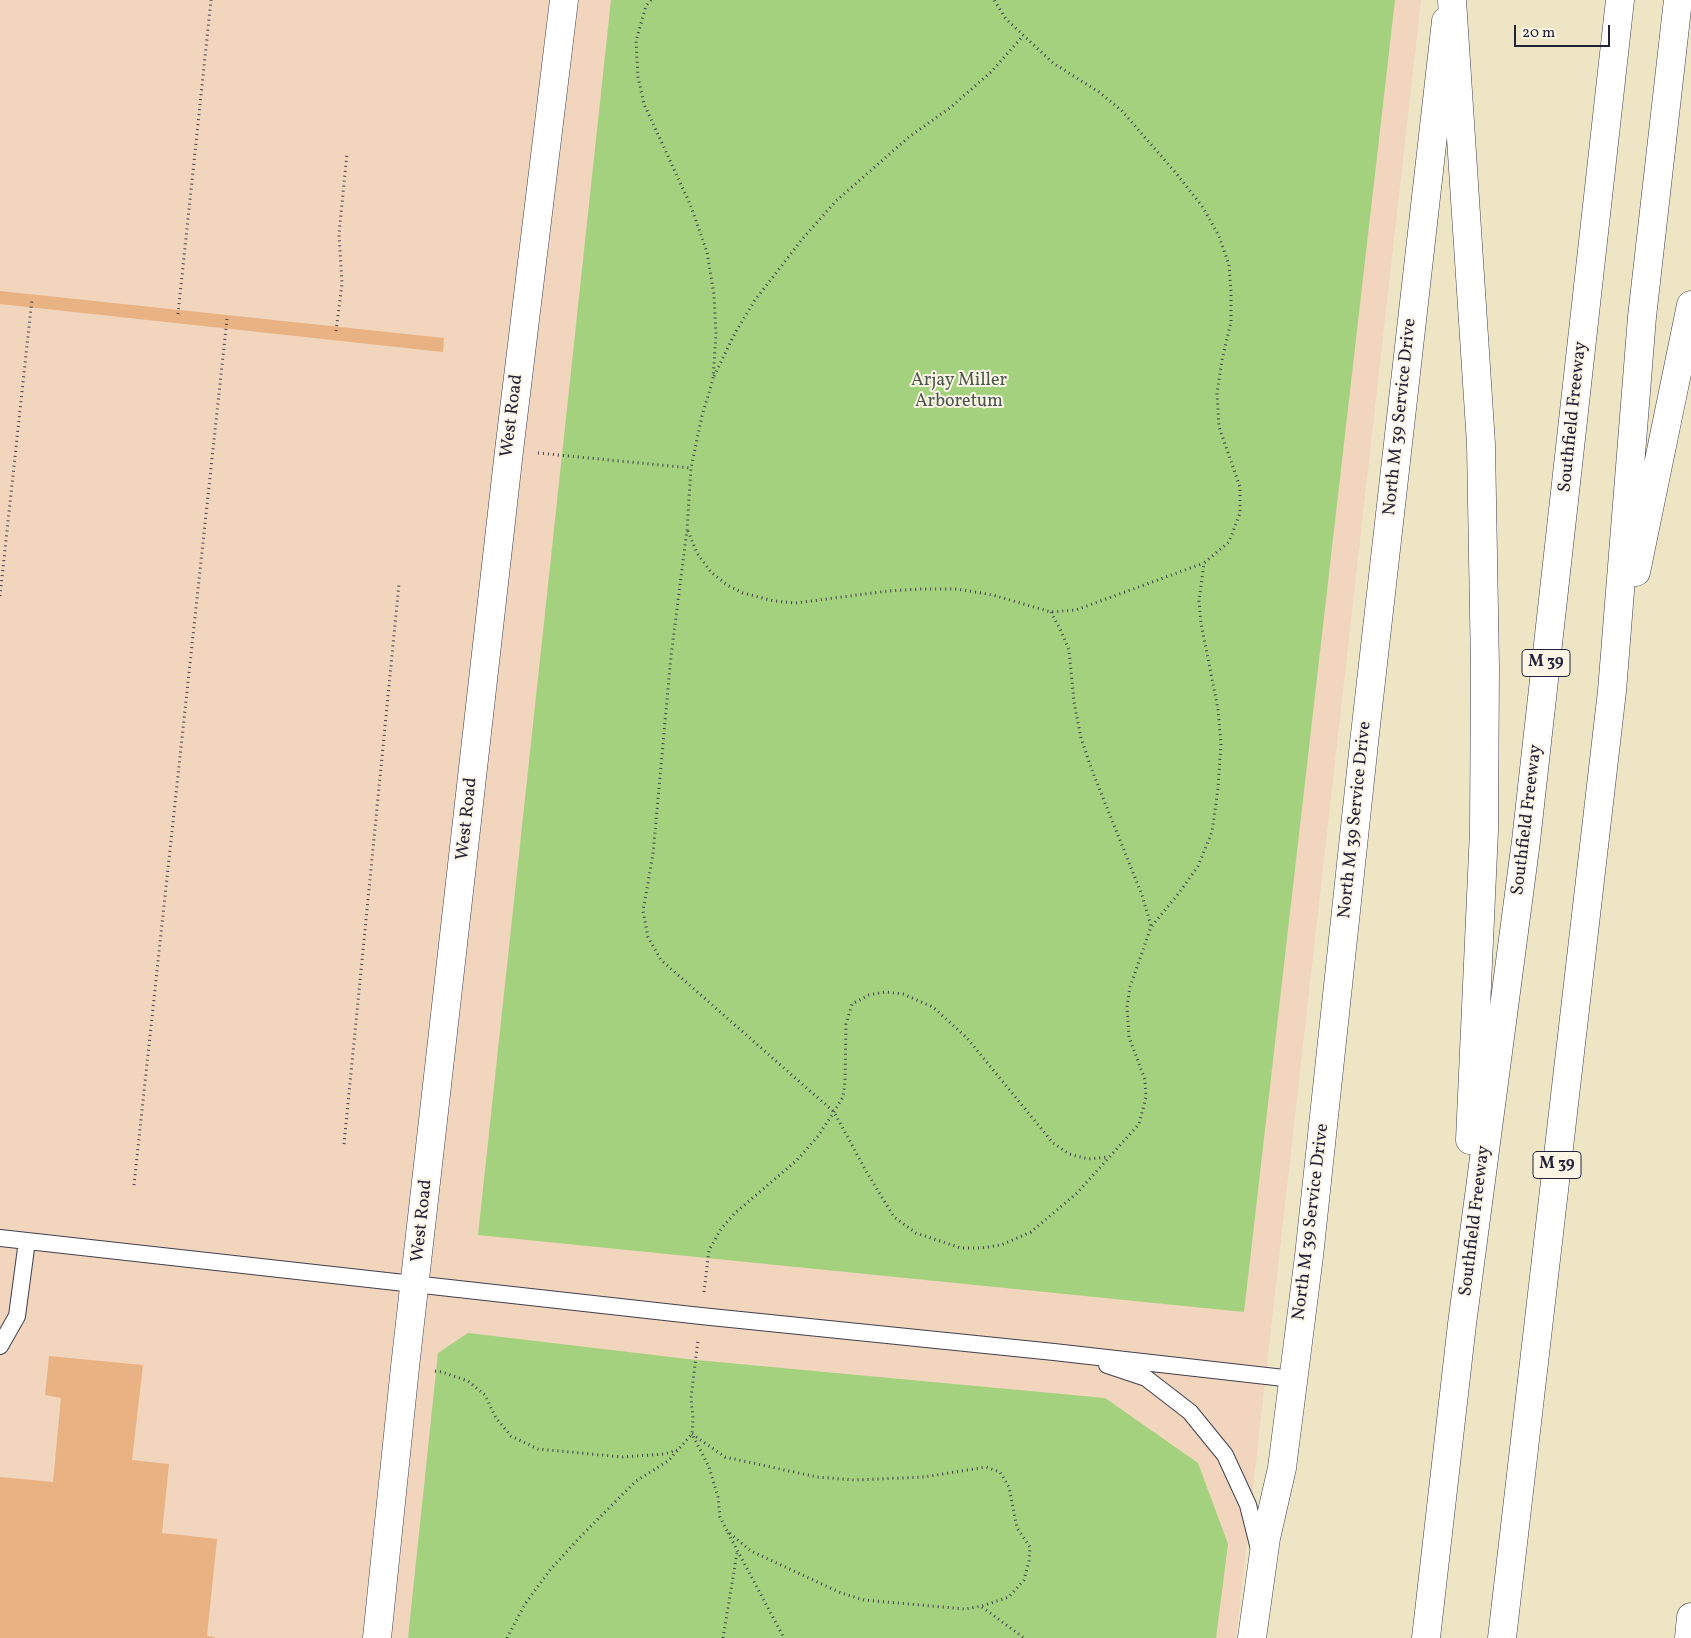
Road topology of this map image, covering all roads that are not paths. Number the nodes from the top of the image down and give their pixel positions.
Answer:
1 (564, 0) edge
2 (1451, 0) edge
3 (1620, 0) edge
4 (1678, 0) edge
5 (1691, 305) edge
6 (1612, 691) junction
7 (0, 1238) edge
8 (27, 1241) junction
9 (416, 1284) junction
10 (1462, 1324) junction
11 (0, 1346) edge
12 (1054, 1352) junction
13 (1293, 1380) junction
14 (1263, 1562) junction
15 (1691, 1617) edge
16 (377, 1638) edge
17 (1252, 1638) edge
18 (1426, 1638) edge
19 (1502, 1638) edge
20 (1689, 1638) edge

1 - 9 main road, West Road
2 - 10 main road
2 - 13 main road, North M 39 Service Drive
3 - 10 main road, Southfield Freeway / M 39
4 - 6 main road, M 39
5 - 6 main road
6 - 19 main road, M 39
7 - 8 lane
8 - 9 lane
8 - 11 lane
9 - 12 lane
9 - 16 main road, West Road
10 - 18 main road, Southfield Freeway / M 39
12 - 13 lane
12 - 14 lane
13 - 14 main road, North M 39 Service Drive
14 - 17 main road, North M 39 Service Drive
15 - 20 main road

